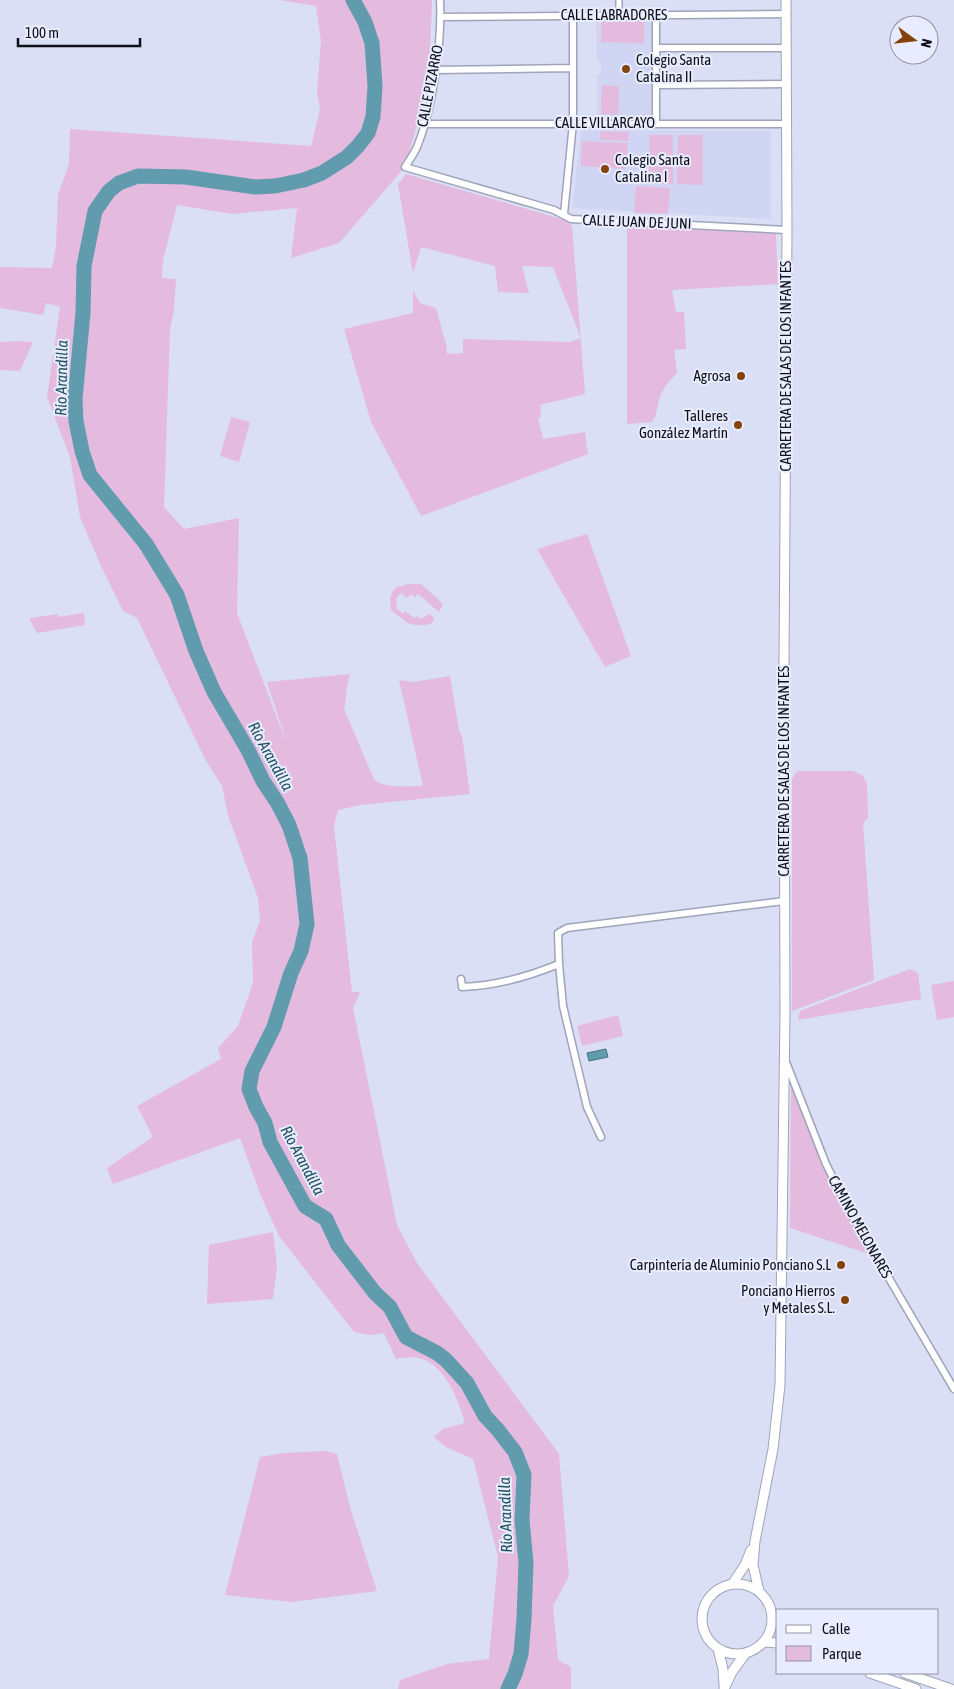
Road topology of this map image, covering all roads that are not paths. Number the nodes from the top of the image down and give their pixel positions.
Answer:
1 (440, 0) edge
2 (619, 0) edge
3 (786, 0) edge
4 (786, 14) junction
5 (573, 15) junction
6 (619, 15) junction
7 (656, 15) junction
8 (441, 16) junction
9 (656, 48) junction
10 (787, 48) junction
11 (573, 68) junction
12 (435, 70) junction
13 (656, 84) junction
14 (786, 84) junction
15 (424, 122) junction
16 (573, 123) junction
17 (656, 123) junction
18 (787, 124) junction
19 (405, 167) joint
20 (564, 214) junction
21 (787, 230) junction
22 (784, 901) junction
23 (559, 964) junction
24 (461, 979) dead end
25 (783, 1056) junction
26 (601, 1136) dead end
27 (954, 1389) edge
28 (755, 1541) junction
29 (733, 1583) junction
30 (759, 1591) junction
31 (775, 1620) edge
32 (764, 1642) junction
33 (776, 1643) edge
34 (718, 1649) junction
35 (745, 1654) junction
36 (873, 1674) edge
37 (908, 1674) edge
38 (724, 1688) edge
39 (916, 1689) edge
40 (951, 1689) edge

1 - 8 street, CALLE PIZARRO
2 - 6 street
3 - 4 main road, CARRETERA DE SALAS DE LOS INFANTES
4 - 7 street, CALLE LABRADORES
4 - 10 main road, CARRETERA DE SALAS DE LOS INFANTES
5 - 6 street, CALLE LABRADORES
5 - 8 street, CALLE LABRADORES
5 - 11 street
6 - 7 street, CALLE LABRADORES
7 - 9 street
8 - 12 street, CALLE PIZARRO
9 - 10 street
9 - 13 street
10 - 14 main road, CARRETERA DE SALAS DE LOS INFANTES
11 - 12 street
11 - 16 street
12 - 15 street, CALLE PIZARRO
13 - 14 street
13 - 17 street
14 - 18 main road, CARRETERA DE SALAS DE LOS INFANTES
15 - 16 street, CALLE VILLARCAYO
15 - 19 street, CALLE PIZARRO
16 - 17 street, CALLE VILLARCAYO
16 - 20 street
17 - 18 street, CALLE VILLARCAYO
18 - 21 main road, CARRETERA DE SALAS DE LOS INFANTES
19 - 20 street, CALLE JUAN DE JUNI
20 - 21 street, CALLE JUAN DE JUNI
21 - 22 main road, CARRETERA DE SALAS DE LOS INFANTES
22 - 23 street
22 - 25 main road, CARRETERA DE SALAS DE LOS INFANTES
23 - 24 street
23 - 26 street
25 - 27 street, CAMINO MELONARES
25 - 28 main road, CARRETERA DE SALAS DE LOS INFANTES
28 - 29 main road, CARRETERA DE SALAS DE LOS INFANTES
28 - 30 main road, CARRETERA DE SALAS DE LOS INFANTES
29 - 30 main road
29 - 34 main road
30 - 31 main road
31 - 32 main road
32 - 33 main road
32 - 35 main road
34 - 35 main road
34 - 38 main road
35 - 38 main road
36 - 39 main road
37 - 40 main road

